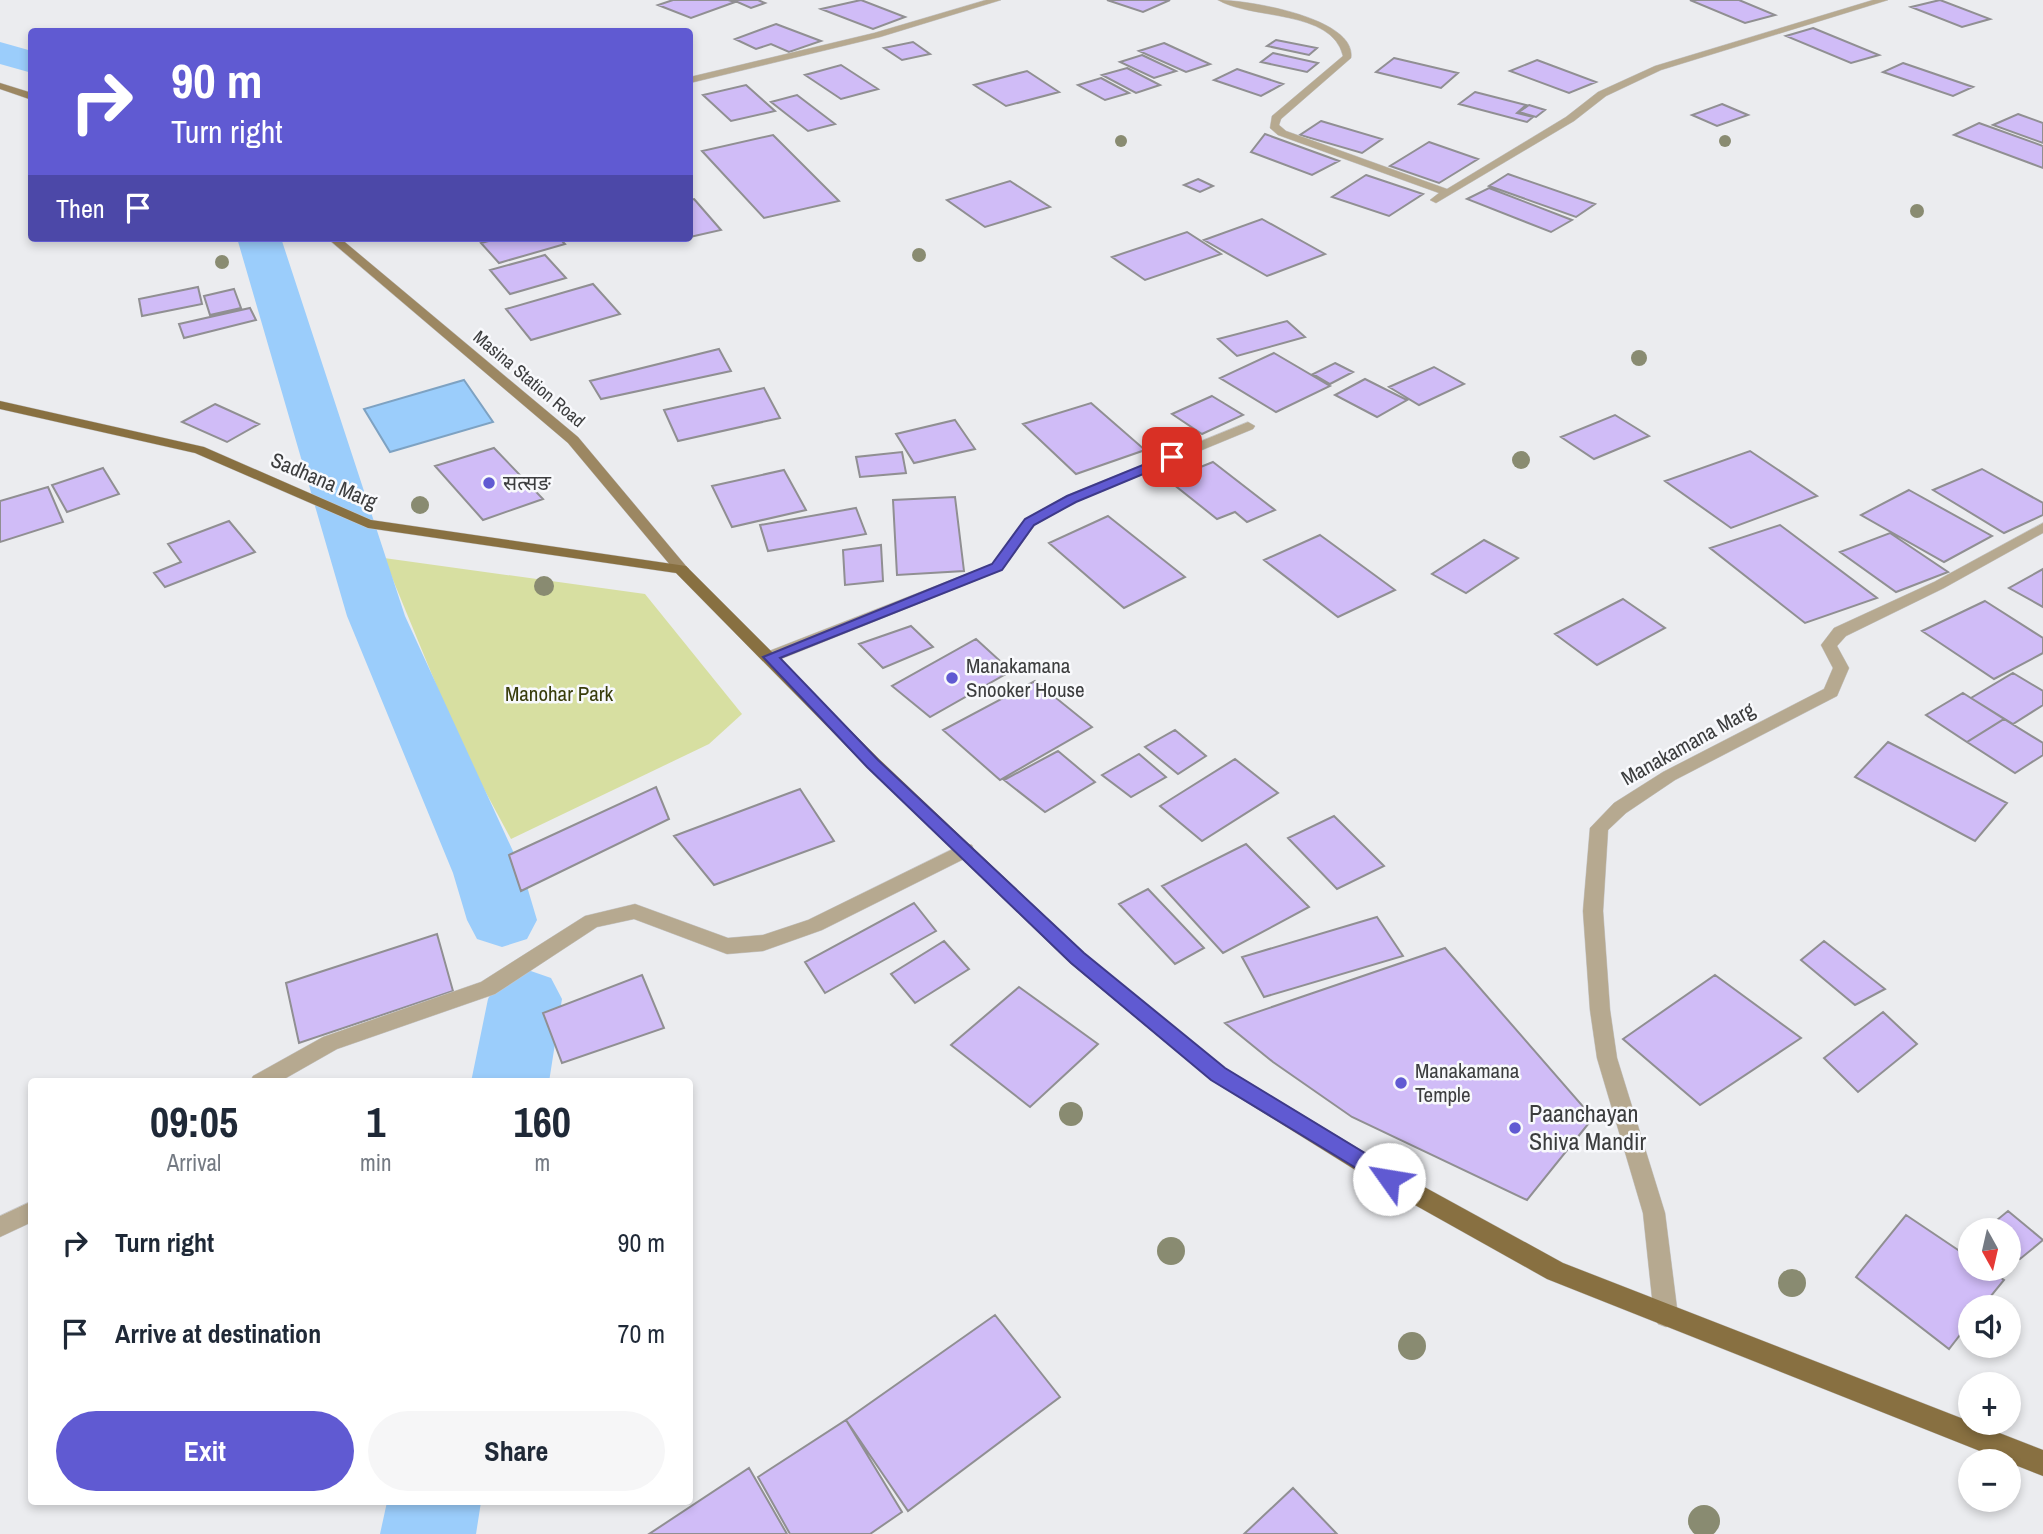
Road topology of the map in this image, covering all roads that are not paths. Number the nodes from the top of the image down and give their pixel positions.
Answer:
1 (996, 0) edge
2 (1223, 0) edge
3 (1883, 0) edge
4 (693, 78) edge
5 (0, 86) edge
6 (28, 96) edge
7 (1449, 192) junction
8 (1436, 200) dead end
9 (337, 242) edge
10 (0, 405) edge
11 (1248, 426) dead end
12 (2043, 527) edge
13 (681, 569) junction
14 (770, 657) junction
15 (965, 850) junction
16 (267, 1078) edge
17 (28, 1213) edge
18 (0, 1227) edge
19 (1666, 1316) junction
20 (2043, 1464) edge

1 - 4 street
2 - 7 street
3 - 7 street
5 - 6 street
7 - 8 street
9 - 13 street, Masina Station Road
10 - 13 main road, Sadhana Marg
11 - 14 street
12 - 19 street, Manakamana Marg
13 - 14 main road
14 - 15 main road
15 - 16 street
15 - 19 main road
17 - 18 street
19 - 20 main road

